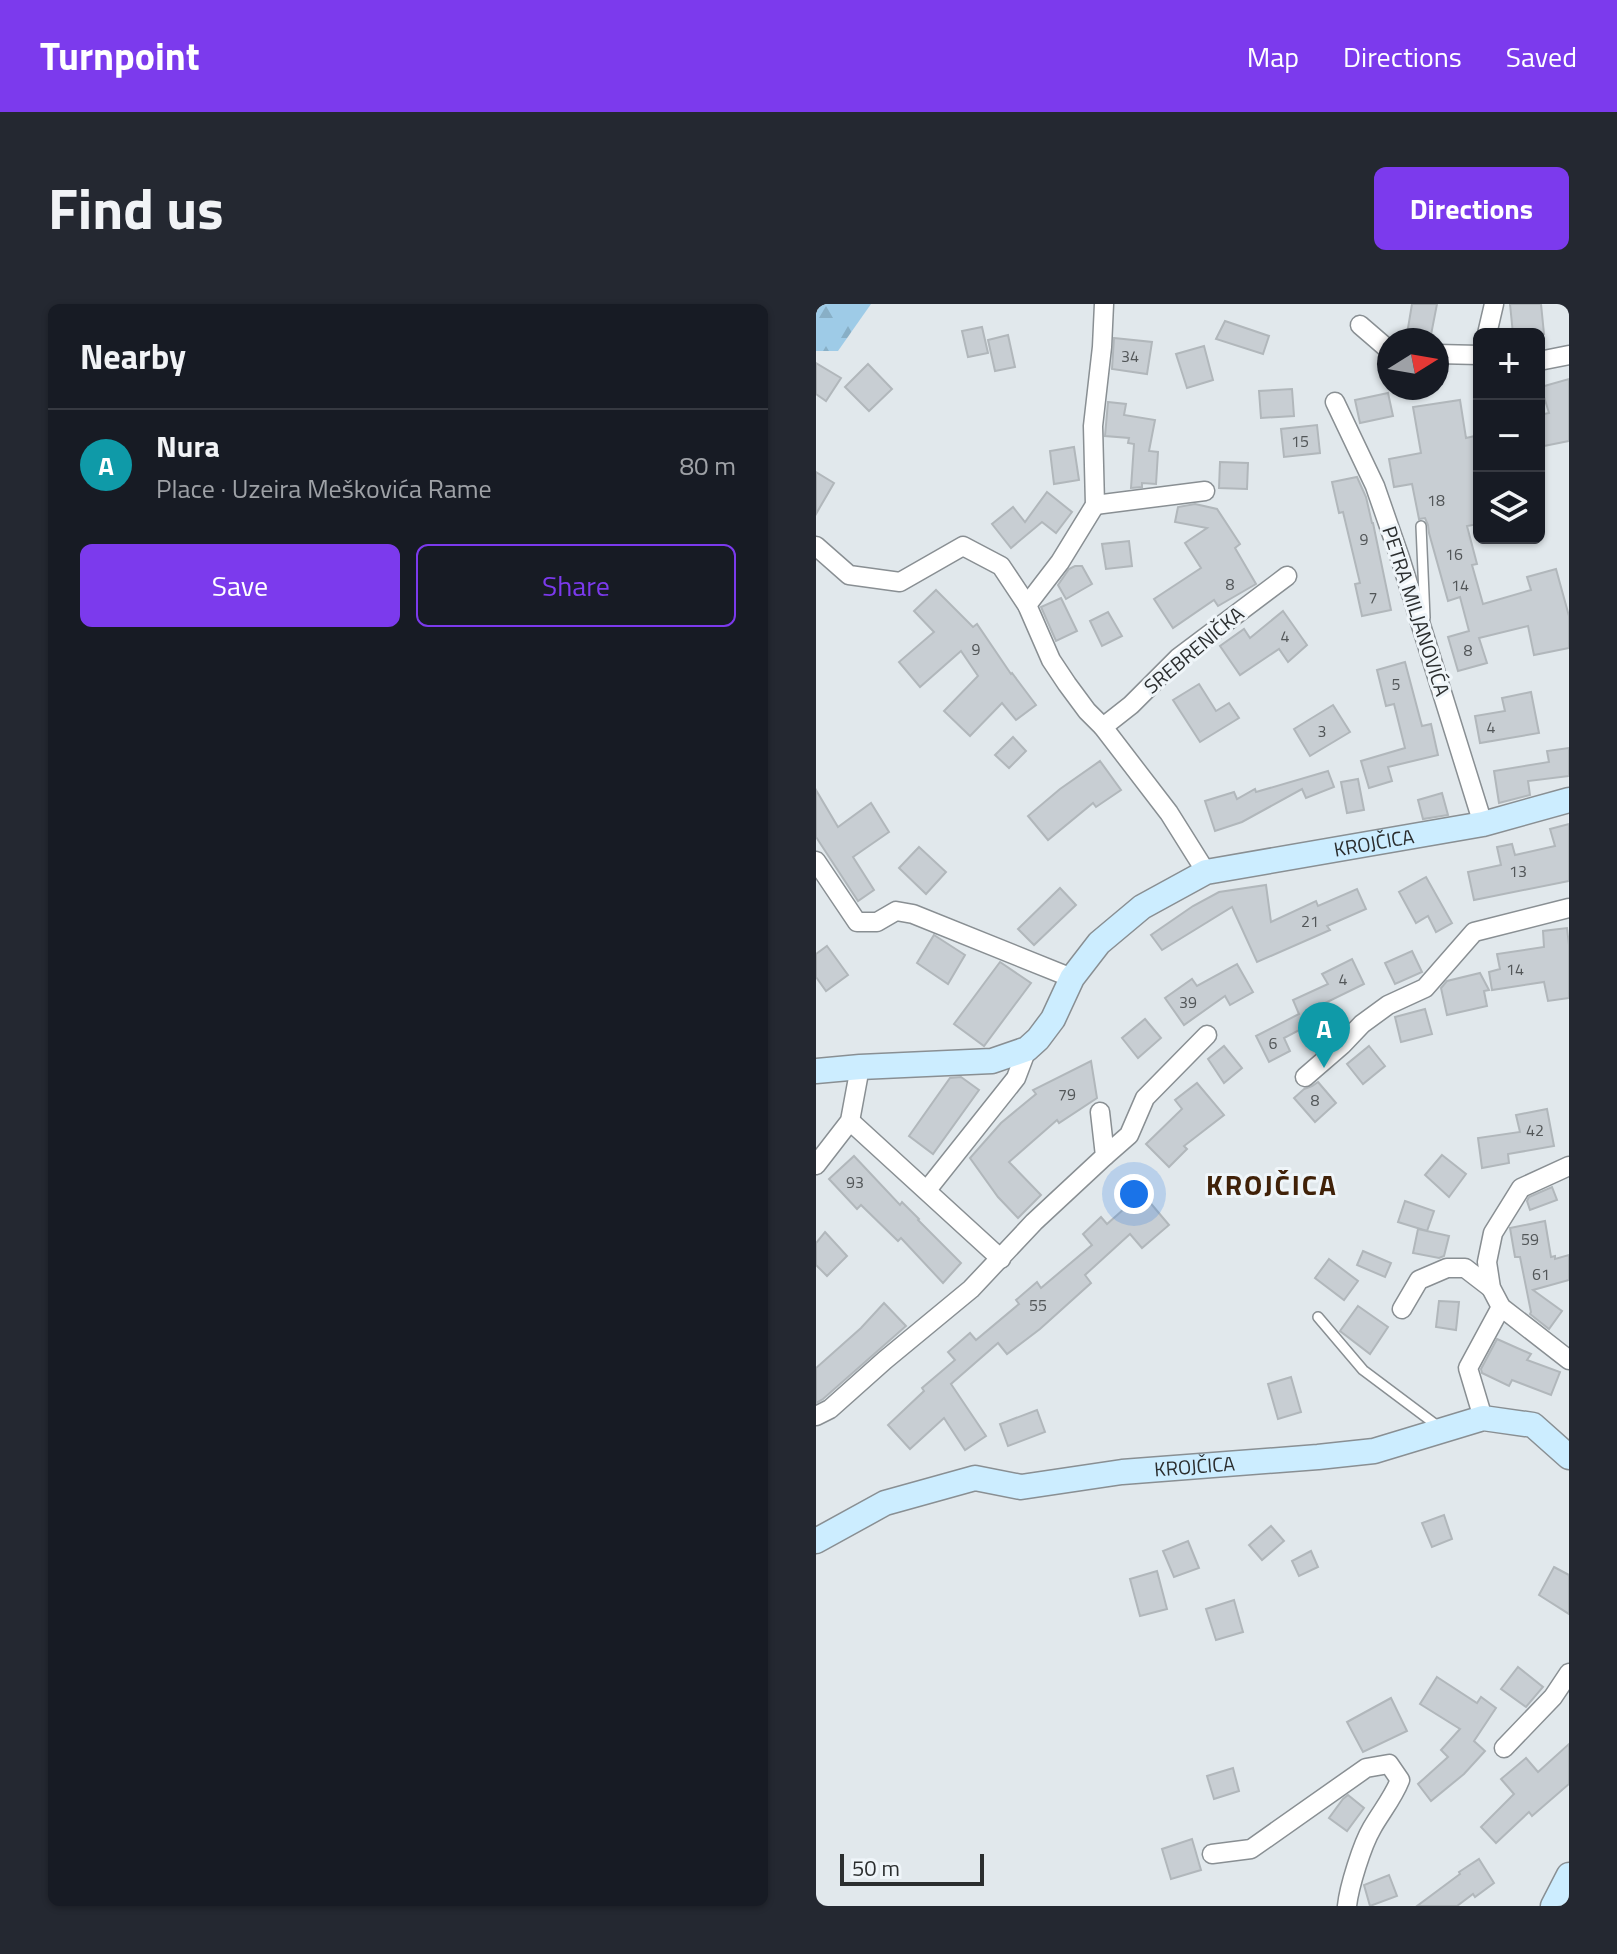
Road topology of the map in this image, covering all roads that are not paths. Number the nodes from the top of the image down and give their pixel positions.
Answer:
1 (1104, 304) edge
2 (1494, 304) edge
3 (1360, 325) dead end
4 (1488, 328) edge
5 (1377, 340) edge
6 (1449, 354) edge
7 (1473, 355) edge
8 (1569, 355) edge
9 (1545, 360) edge
10 (1335, 402) dead end
11 (1205, 491) dead end
12 (1095, 505) junction
13 (1421, 526) dead end
14 (816, 546) edge
15 (1287, 576) dead end
16 (1027, 605) junction
17 (1426, 642) junction
18 (1103, 727) junction
19 (1569, 800) edge
20 (1483, 824) junction
21 (816, 861) edge
22 (1206, 872) junction
23 (1569, 908) edge
24 (1072, 978) junction
25 (1207, 1035) dead end
26 (1027, 1049) junction
27 (860, 1067) junction
28 (816, 1071) edge
29 (1305, 1077) dead end
30 (1100, 1112) dead end
31 (850, 1121) junction
32 (1105, 1156) junction
33 (816, 1165) edge
34 (1569, 1166) edge
35 (927, 1190) junction
36 (1001, 1259) junction
37 (1491, 1288) junction
38 (1501, 1307) junction
39 (1402, 1309) dead end
40 (1318, 1317) dead end
41 (1569, 1360) edge
42 (816, 1416) edge
43 (1483, 1418) junction
44 (1442, 1430) junction
45 (1569, 1457) edge
46 (816, 1541) edge
47 (1569, 1673) edge
48 (1504, 1748) dead end
49 (1212, 1854) dead end
50 (1569, 1875) edge
51 (1347, 1906) edge
52 (1553, 1906) edge

1 - 12 street
2 - 4 street
3 - 5 street
6 - 7 street
8 - 9 street
10 - 17 street, PETRA MILJANOVIĆA
11 - 12 street
12 - 16 street
13 - 17 lane
14 - 16 street
15 - 18 street, SREBRENIČKA
16 - 18 street
17 - 20 street, PETRA MILJANOVIĆA
18 - 22 street
19 - 20 main road, KROJČICA
20 - 22 main road, KROJČICA
21 - 24 street
22 - 24 main road, KROJČICA
23 - 29 street
24 - 26 main road, KROJČICA
25 - 32 street
26 - 27 main road
26 - 35 street
27 - 28 main road
27 - 31 street
30 - 32 street
31 - 33 street
31 - 35 street
32 - 36 street
34 - 37 street
35 - 36 street
36 - 42 street
37 - 38 street
37 - 39 street
38 - 41 street
38 - 43 street
40 - 44 lane
43 - 44 main road, KROJČICA
43 - 45 main road, KROJČICA
44 - 46 main road, KROJČICA
47 - 48 street
49 - 51 street
50 - 52 main road

